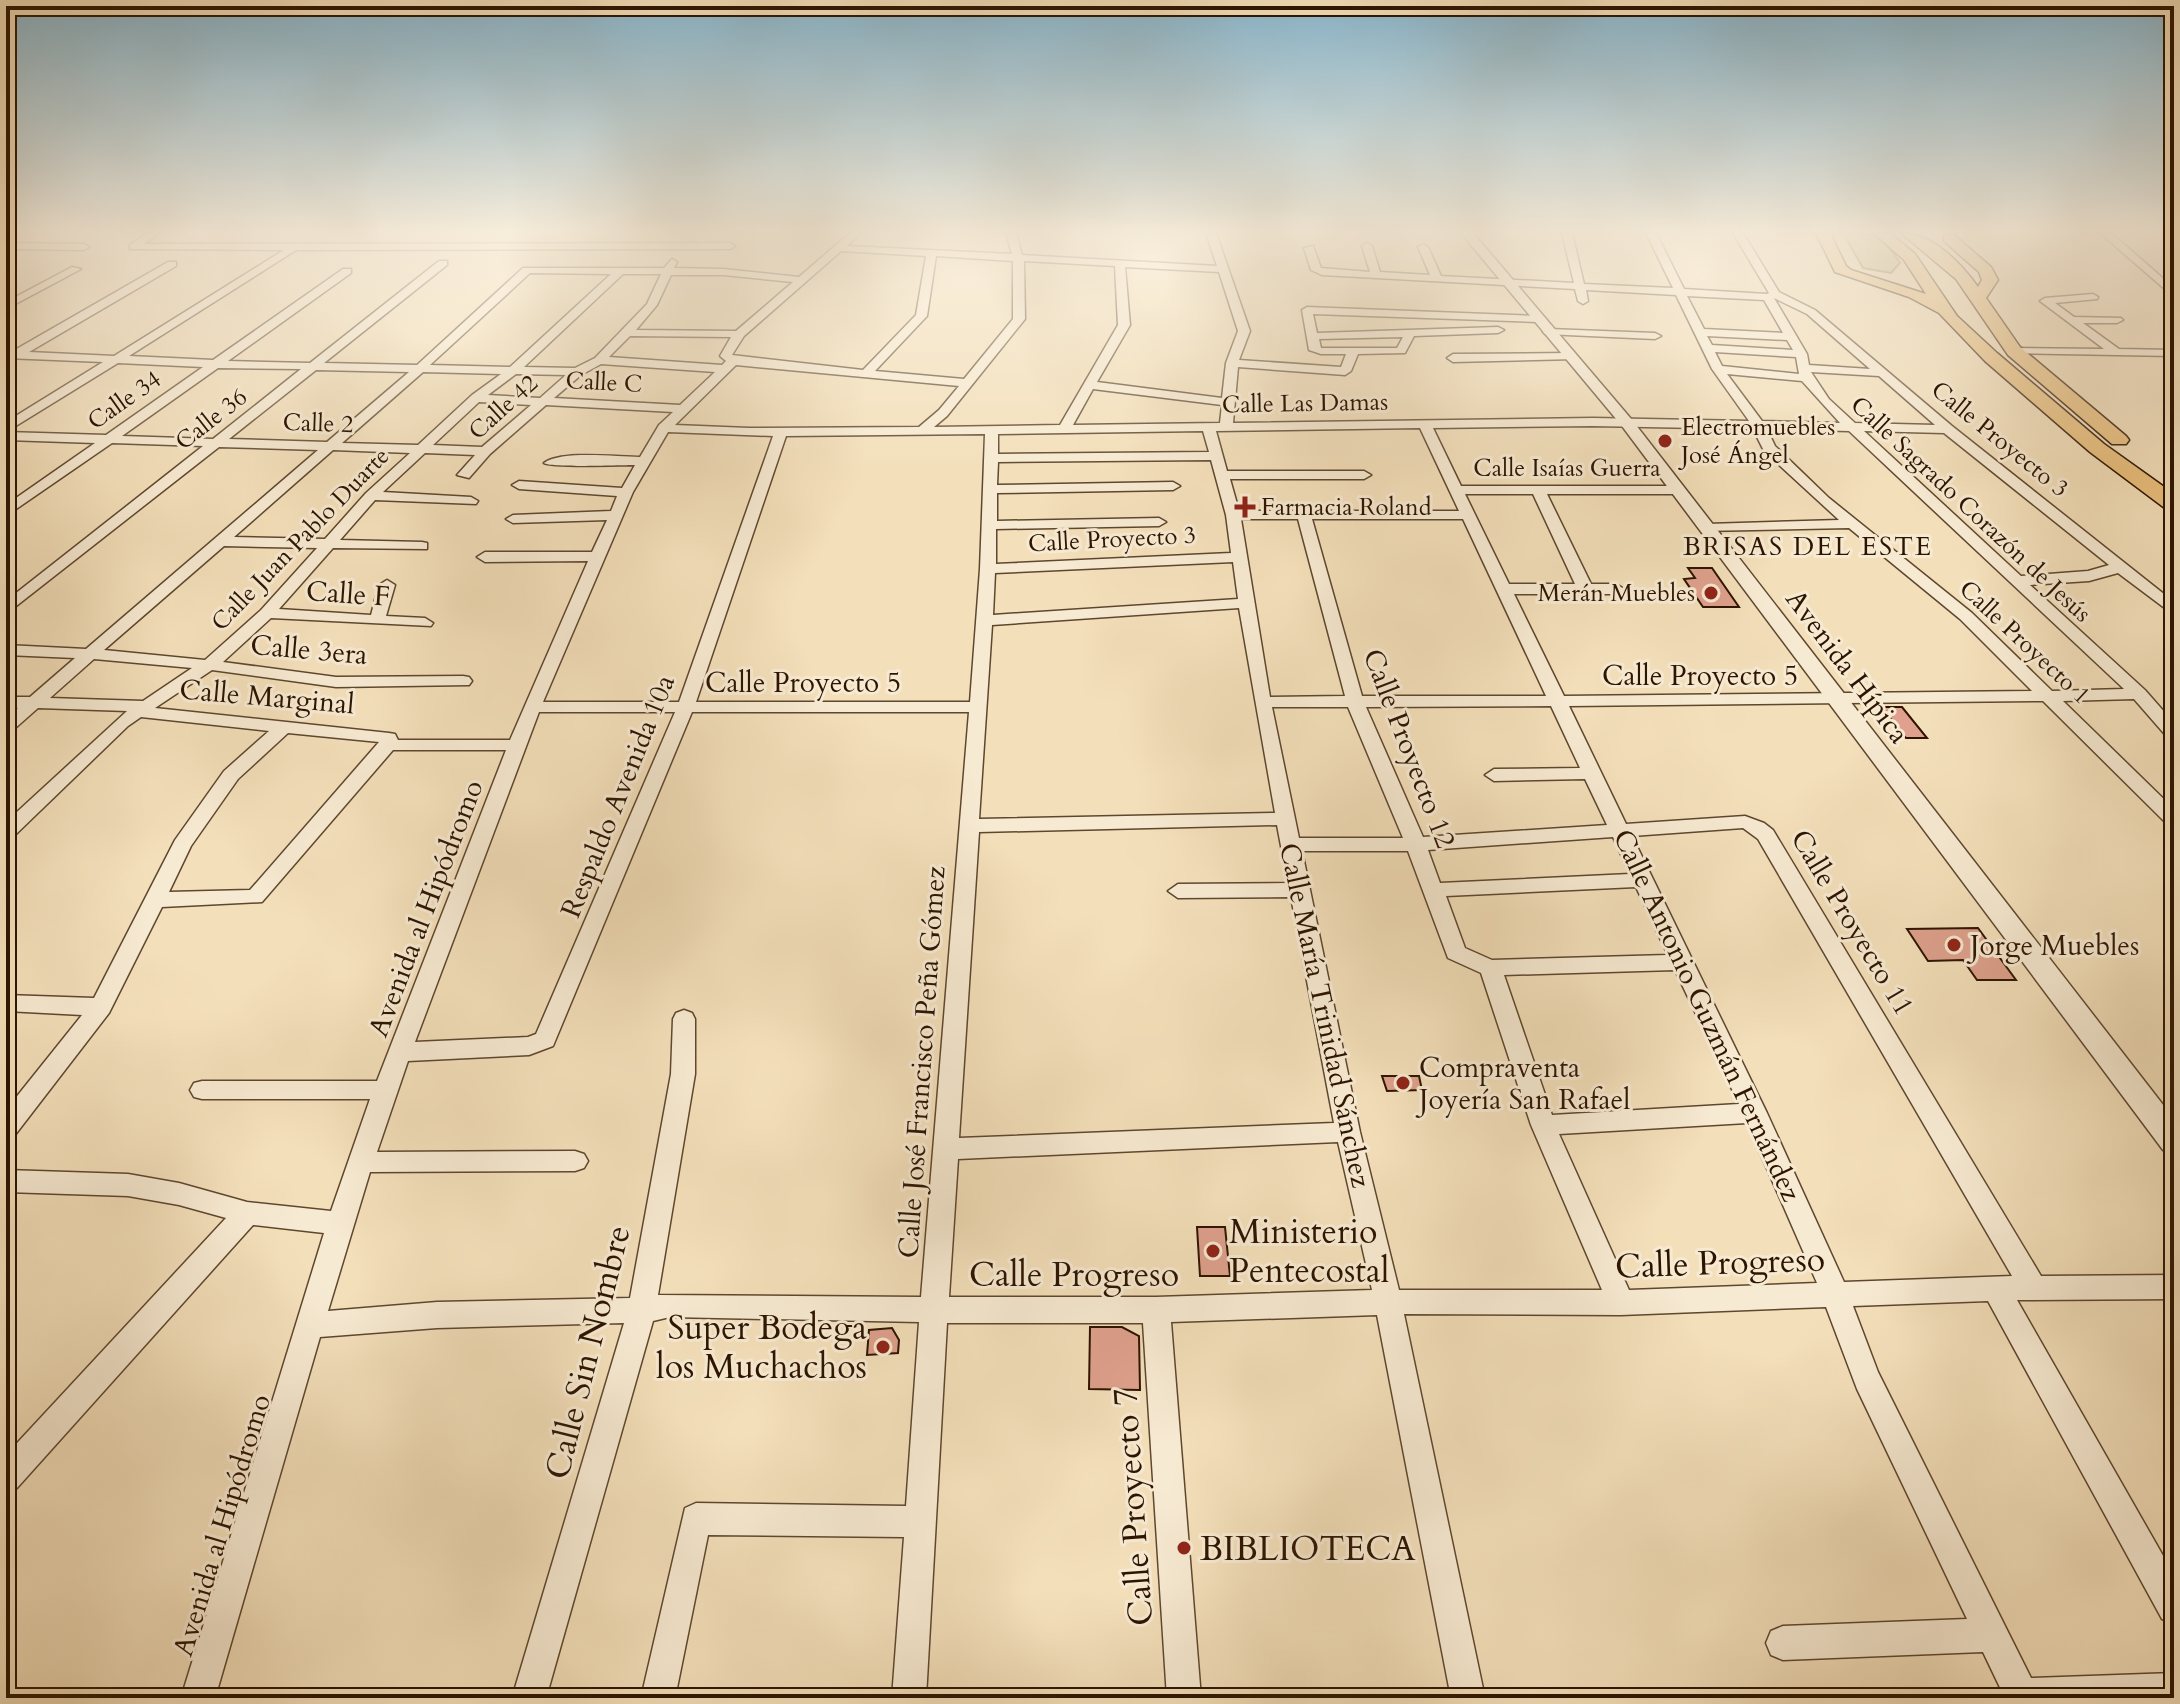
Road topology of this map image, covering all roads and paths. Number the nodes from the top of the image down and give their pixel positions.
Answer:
1 (86, 313) edge
2 (189, 313) edge
3 (289, 313) edge
4 (383, 313) edge
5 (481, 313) edge
6 (576, 313) edge
7 (645, 313) edge
8 (764, 313) edge
9 (922, 313) edge
10 (1019, 313) edge
11 (1123, 313) edge
12 (1238, 313) edge
13 (1308, 313) edge
14 (1344, 313) edge
15 (1533, 313) edge
16 (1690, 313) edge
17 (1780, 313) edge
18 (1812, 313) edge
19 (1947, 313) edge
20 (1988, 313) edge
21 (2061, 313) edge
22 (2071, 320) junction
23 (2117, 320) dead end
24 (1545, 326) junction
25 (1701, 332) junction
26 (627, 333) junction
27 (1410, 333) junction
28 (739, 334) junction
29 (1315, 336) junction
30 (1655, 336) dead end
31 (1790, 337) junction
32 (1707, 348) junction
33 (1401, 351) junction
34 (1353, 352) junction
35 (2018, 354) junction
36 (2119, 354) junction
37 (9, 356) edge
38 (2174, 356) edge
39 (1571, 357) junction
40 (1453, 358) dead end
41 (113, 360) junction
42 (599, 360) junction
43 (1232, 363) junction
44 (216, 364) junction
45 (729, 365) junction
46 (316, 367) junction
47 (1409, 367) dead end
48 (1803, 367) junction
49 (419, 369) junction
50 (1718, 369) junction
51 (513, 371) junction
52 (577, 372) junction
53 (866, 373) junction
54 (1883, 373) junction
55 (968, 383) junction
56 (1090, 385) junction
57 (476, 398) junction
58 (543, 401) junction
59 (1228, 402) junction
60 (682, 409) junction
61 (1424, 423) junction
62 (1627, 423) junction
63 (1226, 425) junction
64 (1758, 425) junction
65 (1208, 426) junction
66 (1850, 427) junction
67 (6, 428) edge
68 (664, 428) junction
69 (1065, 428) junction
70 (1947, 429) junction
71 (992, 430) junction
72 (781, 431) junction
73 (922, 431) junction
74 (6, 436) edge
75 (107, 439) junction
76 (217, 441) junction
77 (330, 445) junction
78 (422, 449) junction
79 (485, 451) junction
80 (2139, 455) dead end
81 (1214, 456) junction
82 (991, 458) junction
83 (644, 461) junction
84 (551, 463) dead end
85 (464, 475) dead end
86 (1221, 475) junction
87 (1364, 475) dead end
88 (519, 485) dead end
89 (1173, 486) dead end
90 (990, 489) junction
91 (1457, 490) junction
92 (1538, 490) junction
93 (1678, 490) junction
94 (626, 492) junction
95 (371, 496) junction
96 (471, 501) dead end
97 (2174, 504) edge
98 (6, 512) edge
99 (616, 515) junction
100 (1233, 515) junction
101 (1304, 515) junction
102 (1468, 515) junction
103 (513, 519) dead end
104 (1159, 522) dead end
105 (1853, 524) junction
106 (989, 525) junction
107 (1707, 528) junction
108 (220, 541) junction
109 (326, 544) junction
110 (422, 546) dead end
111 (598, 556) junction
112 (485, 557) dead end
113 (1239, 557) junction
114 (2120, 567) junction
115 (988, 569) junction
116 (2016, 581) junction
117 (387, 585) dead end
118 (1505, 589) junction
119 (1585, 589) junction
120 (1616, 589) dead end
121 (1245, 603) junction
122 (6, 609) edge
123 (2174, 610) edge
124 (267, 613) junction
125 (377, 621) junction
126 (983, 621) junction
127 (425, 623) dead end
128 (6, 650) edge
129 (91, 654) junction
130 (209, 665) junction
131 (463, 681) dead end
132 (2139, 694) junction
133 (2050, 698) junction
134 (1839, 700) junction
135 (6, 702) edge
136 (1262, 702) junction
137 (1355, 702) junction
138 (1560, 702) junction
139 (33, 703) junction
140 (532, 707) junction
141 (977, 707) junction
142 (143, 709) junction
143 (685, 709) junction
144 (286, 725) junction
145 (6, 727) edge
146 (2174, 734) edge
147 (389, 741) junction
148 (518, 745) junction
149 (1594, 773) junction
150 (1494, 775) dead end
151 (1286, 819) junction
152 (2174, 820) edge
153 (968, 826) junction
154 (1620, 828) junction
155 (6, 833) edge
156 (1416, 844) junction
157 (1292, 845) junction
158 (1644, 880) junction
159 (1301, 890) junction
160 (1432, 890) junction
161 (1178, 891) dead end
162 (154, 900) junction
163 (1683, 962) junction
164 (1490, 968) junction
165 (6, 1003) edge
166 (101, 1007) junction
167 (684, 1019) dead end
168 (399, 1052) junction
169 (202, 1090) dead end
170 (385, 1090) junction
171 (1755, 1113) junction
172 (1543, 1125) junction
173 (6, 1128) edge
174 (1348, 1132) junction
175 (2174, 1141) edge
176 (946, 1149) junction
177 (575, 1161) dead end
178 (360, 1162) junction
179 (6, 1181) edge
180 (247, 1213) junction
181 (340, 1223) junction
182 (2174, 1287) edge
183 (1996, 1288) junction
184 (2034, 1288) junction
185 (1836, 1294) junction
186 (1388, 1302) junction
187 (1621, 1303) junction
188 (642, 1310) junction
189 (934, 1310) junction
190 (1156, 1310) junction
191 (310, 1325) junction
192 (6, 1477) edge
193 (922, 1522) junction
194 (2174, 1607) edge
195 (1992, 1635) junction
196 (1783, 1643) dead end
197 (2174, 1690) edge
198 (2022, 1696) edge
199 (198, 1698) edge
200 (529, 1698) edge
201 (658, 1698) edge
202 (909, 1698) edge
203 (1184, 1698) edge
204 (1468, 1698) edge

1 - 37 street
2 - 41 street
3 - 44 street, Calle 34
4 - 46 street, Calle 36
5 - 49 street
6 - 51 street, Calle Juan Pablo Duarte
7 - 26 street, Calle 42
8 - 28 street
9 - 53 street
10 - 55 street
11 - 56 street
12 - 43 street
13 - 29 street
14 - 24 street
15 - 24 street, Avenida Hípica
16 - 25 street, Calle Proyecto 1
17 - 31 street, Calle Sagrado Corazón de Jesús
18 - 54 street, Calle Proyecto 3
19 - 97 main road
20 - 35 main road
21 - 22 street
22 - 23 street
22 - 36 street
24 - 27 street
24 - 30 street
24 - 39 street, Avenida Hípica
25 - 31 street
25 - 32 street, Calle Proyecto 1
26 - 28 street
26 - 42 street, Calle 42
27 - 29 street
27 - 33 street
28 - 45 street
29 - 34 street
31 - 48 street, Calle Sagrado Corazón de Jesús
32 - 48 street
32 - 50 street, Calle Proyecto 1
33 - 34 street
33 - 47 street
34 - 43 street
35 - 36 street
35 - 80 main road
36 - 38 street
37 - 41 street
39 - 40 street
39 - 62 street, Avenida Hípica
41 - 44 street
41 - 67 street
42 - 45 street
42 - 52 street, Calle 42
43 - 59 street
44 - 46 street
44 - 75 street, Calle 34
45 - 53 street
45 - 60 street, Avenida al Hipódromo
46 - 49 street
46 - 76 street, Calle 36
48 - 50 street
48 - 54 street
48 - 66 street, Calle Sagrado Corazón de Jesús
49 - 51 street
49 - 77 street
50 - 64 street, Calle Proyecto 1
51 - 52 street
51 - 57 street, Calle Juan Pablo Duarte
52 - 58 street, Calle 42
53 - 55 street
54 - 70 street, Calle Proyecto 3
55 - 73 street
56 - 59 street
56 - 69 street
57 - 58 street, Calle C
57 - 78 street, Calle Juan Pablo Duarte
58 - 60 street, Calle C
58 - 79 street, Calle 42
59 - 63 street
60 - 68 street, Avenida al Hipódromo
61 - 62 street, Calle Las Damas
61 - 63 street, Calle Las Damas
61 - 91 street, Calle Antonio Guzmán Fernández
62 - 64 street, Calle Las Damas
62 - 93 street, Avenida Hípica
63 - 65 street, Calle Las Damas
64 - 66 street, Calle Las Damas
64 - 105 street, Calle Proyecto 1
65 - 69 street, Calle Las Damas
65 - 81 street, Calle María Trinidad Sánchez
66 - 70 street, Calle Las Damas
66 - 116 street, Calle Sagrado Corazón de Jesús
68 - 72 street, Calle Las Damas
68 - 83 street, Avenida al Hipódromo
69 - 71 street, Calle Las Damas
70 - 114 street, Calle Proyecto 3
71 - 73 street, Calle Las Damas
71 - 82 street, Calle José Francisco Peña Gómez
72 - 73 street, Calle Las Damas
72 - 143 street, Respaldo Avenida 10a
74 - 75 street, Calle 2
75 - 76 street, Calle 2
75 - 98 street, Calle 34
76 - 77 street, Calle 2
76 - 122 street, Calle 36
77 - 78 street, Calle 2
77 - 108 street
78 - 79 street, Calle 2
78 - 95 street, Calle Juan Pablo Duarte
79 - 85 street, Calle 42
81 - 82 street
81 - 86 street, Calle María Trinidad Sánchez
82 - 90 street, Calle José Francisco Peña Gómez
83 - 84 street
83 - 94 street, Avenida al Hipódromo
86 - 87 street
86 - 100 street, Calle María Trinidad Sánchez
88 - 94 street
89 - 90 street
90 - 106 street, Calle José Francisco Peña Gómez
91 - 92 street, Calle Isaías Guerra
91 - 102 street, Calle Antonio Guzmán Fernández
92 - 93 street, Calle Isaías Guerra
92 - 119 street
93 - 107 street, Avenida Hípica
94 - 99 street, Avenida al Hipódromo
95 - 96 street
95 - 109 street, Calle Juan Pablo Duarte
99 - 103 street
99 - 111 street, Avenida al Hipódromo
100 - 101 street
100 - 113 street, Calle María Trinidad Sánchez
101 - 102 street
101 - 137 street, Calle Proyecto 12
102 - 118 street, Calle Antonio Guzmán Fernández
104 - 106 street
105 - 107 street
105 - 133 street, Calle Proyecto 1
106 - 115 street, Calle José Francisco Peña Gómez
107 - 134 street, Avenida Hípica
108 - 109 street
108 - 129 street
109 - 110 street
109 - 124 street, Calle Juan Pablo Duarte
111 - 112 street
111 - 140 street, Avenida al Hipódromo
113 - 115 street, Calle Proyecto 3
113 - 121 street, Calle María Trinidad Sánchez
114 - 116 street
114 - 123 street, Calle Proyecto 3
115 - 126 street, Calle José Francisco Peña Gómez
116 - 132 street, Calle Sagrado Corazón de Jesús
117 - 125 street
118 - 119 street
118 - 138 street, Calle Antonio Guzmán Fernández
119 - 120 street
121 - 126 street
121 - 136 street, Calle María Trinidad Sánchez
124 - 125 street, Calle F
124 - 130 street, Calle Juan Pablo Duarte
125 - 127 street, Calle F
126 - 141 street, Calle José Francisco Peña Gómez
128 - 129 street, Calle 3era
129 - 130 street, Calle 3era
129 - 139 street
130 - 131 street, Calle 3era
130 - 142 street, Calle Juan Pablo Duarte
132 - 133 street, Calle Proyecto 5
132 - 146 street, Calle Sagrado Corazón de Jesús
133 - 134 street, Calle Proyecto 5
133 - 152 street, Calle Proyecto 1
134 - 138 street, Calle Proyecto 5
134 - 175 street, Avenida Hípica
135 - 139 street, Calle Marginal
136 - 137 street, Calle Proyecto 5
136 - 151 street, Calle María Trinidad Sánchez
137 - 138 street, Calle Proyecto 5
137 - 156 street, Calle Proyecto 12
138 - 149 street, Calle Antonio Guzmán Fernández
139 - 142 street, Calle Marginal
139 - 145 street
140 - 143 street, Calle Proyecto 5
140 - 148 street, Avenida al Hipódromo
141 - 143 street, Calle Proyecto 5
141 - 153 street, Calle José Francisco Peña Gómez
142 - 144 street, Calle Marginal
142 - 155 street, Calle Juan Pablo Duarte
143 - 168 street, Respaldo Avenida 10a
144 - 147 street, Calle Marginal
144 - 162 street
147 - 148 street, Calle Marginal
147 - 162 street
148 - 168 street, Avenida al Hipódromo
149 - 150 street
149 - 154 street, Calle Antonio Guzmán Fernández
151 - 153 street
151 - 157 street, Calle María Trinidad Sánchez
153 - 176 street, Calle José Francisco Peña Gómez
154 - 156 street, Calle Proyecto 11
154 - 158 street, Calle Antonio Guzmán Fernández
154 - 184 street, Calle Proyecto 11
156 - 157 street, Calle Proyecto 11
156 - 160 street, Calle Proyecto 12
157 - 159 street, Calle María Trinidad Sánchez
158 - 160 street
158 - 163 street, Calle Antonio Guzmán Fernández
159 - 161 street
159 - 174 street, Calle María Trinidad Sánchez
160 - 164 street, Calle Proyecto 12
162 - 166 street
163 - 164 street
163 - 171 street, Calle Antonio Guzmán Fernández
164 - 172 street
165 - 166 street
166 - 173 street
167 - 188 street, Calle Sin Nombre
168 - 170 street, Avenida al Hipódromo
169 - 170 street
170 - 178 street, Avenida al Hipódromo
171 - 172 street
171 - 185 street, Calle Antonio Guzmán Fernández
172 - 187 street
174 - 176 street
174 - 186 street, Calle María Trinidad Sánchez
176 - 189 street, Calle José Francisco Peña Gómez
177 - 178 street
178 - 181 street, Avenida al Hipódromo
179 - 180 street
180 - 181 street
180 - 192 street
181 - 191 street, Avenida al Hipódromo
182 - 184 street, Calle Progreso
183 - 184 street, Calle Progreso
183 - 185 street, Calle Progreso
183 - 194 street
185 - 187 street, Calle Progreso
185 - 195 street, Calle Antonio Guzmán Fernández
186 - 187 street, Calle Progreso
186 - 190 street, Calle Progreso
186 - 204 street, Calle María Trinidad Sánchez
188 - 189 street, Calle Progreso
188 - 191 street, Calle Progreso
188 - 200 street, Calle Sin Nombre
189 - 190 street, Calle Progreso
189 - 193 street, Calle José Francisco Peña Gómez
190 - 203 street, Calle Proyecto 7
191 - 199 street, Avenida al Hipódromo
193 - 201 street
193 - 202 street, Calle José Francisco Peña Gómez
195 - 196 street
195 - 198 street, Calle Antonio Guzmán Fernández
197 - 198 street

